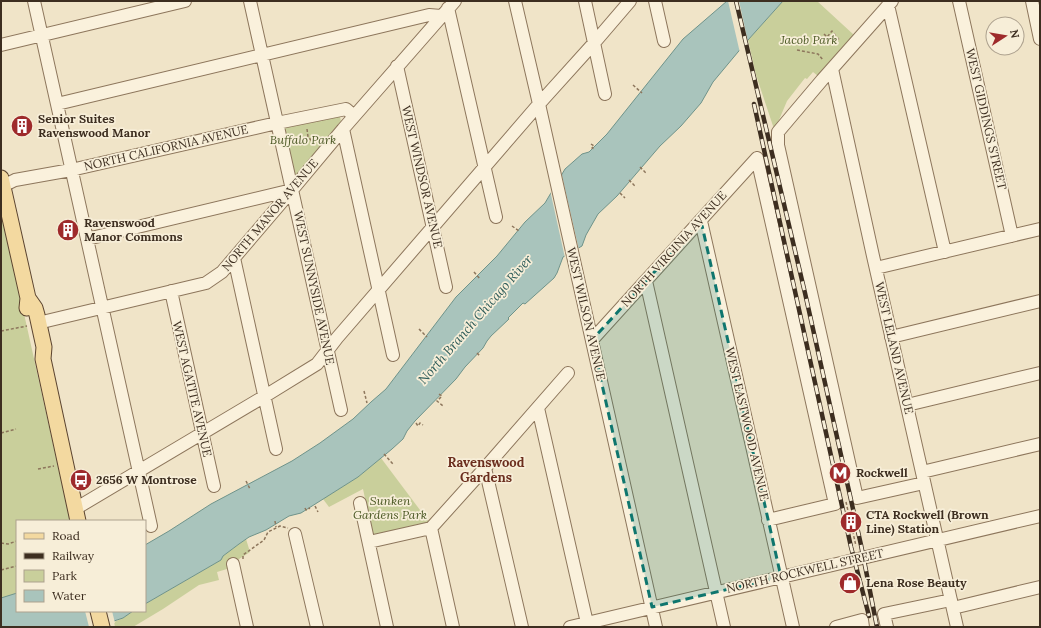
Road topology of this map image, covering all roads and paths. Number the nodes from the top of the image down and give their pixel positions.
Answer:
1 (34, 1) edge
2 (185, 1) edge
3 (250, 1) edge
4 (515, 1) edge
5 (585, 1) edge
6 (630, 1) edge
7 (655, 1) edge
8 (959, 1) edge
9 (1032, 1) edge
10 (890, 3) edge
11 (448, 8) edge
12 (824, 34) dead end
13 (42, 35) junction
14 (1040, 39) edge
15 (840, 40) dead end
16 (664, 41) dead end
17 (594, 43) junction
18 (1, 45) edge
19 (797, 50) dead end
20 (262, 55) junction
21 (823, 60) dead end
22 (397, 66) junction
23 (832, 69) junction
24 (633, 85) dead end
25 (642, 93) dead end
26 (606, 94) dead end
27 (57, 104) junction
28 (539, 104) junction
29 (354, 116) junction
30 (277, 123) junction
31 (307, 129) dead end
32 (343, 129) junction
33 (315, 144) dead end
34 (591, 144) dead end
35 (594, 149) dead end
36 (484, 167) junction
37 (640, 167) dead end
38 (72, 170) junction
39 (646, 173) dead end
40 (629, 180) dead end
41 (2, 184) edge
42 (635, 186) dead end
43 (292, 190) junction
44 (620, 193) dead end
45 (624, 198) dead end
46 (496, 217) dead end
47 (701, 221) junction
48 (512, 226) dead end
49 (433, 227) junction
50 (1040, 230) edge
51 (519, 231) dead end
52 (1012, 236) junction
53 (87, 239) junction
54 (945, 252) junction
55 (234, 258) junction
56 (876, 268) junction
57 (474, 272) dead end
58 (480, 278) dead end
59 (646, 281) junction
60 (446, 287) dead end
61 (378, 290) junction
62 (171, 291) junction
63 (28, 298) junction
64 (1040, 301) edge
65 (102, 308) junction
66 (36, 321) junction
67 (419, 329) dead end
68 (1, 331) edge
69 (427, 337) dead end
70 (891, 337) junction
71 (592, 340) junction
72 (328, 350) junction
73 (477, 353) dead end
74 (393, 355) dead end
75 (480, 356) dead end
76 (43, 359) junction
77 (568, 373) dead end
78 (1040, 373) edge
79 (364, 391) dead end
80 (439, 394) dead end
81 (265, 396) junction
82 (367, 403) dead end
83 (907, 405) junction
84 (443, 406) dead end
85 (538, 408) junction
86 (341, 410) dead end
87 (416, 423) dead end
88 (423, 426) dead end
89 (16, 429) dead end
90 (1, 433) edge
91 (202, 433) junction
92 (1040, 444) edge
93 (276, 449) dead end
94 (384, 454) dead end
95 (393, 464) dead end
96 (54, 466) dead end
97 (485, 468) junction
98 (38, 469) dead end
99 (138, 472) junction
100 (923, 478) junction
101 (246, 482) dead end
102 (214, 486) dead end
103 (250, 489) dead end
104 (846, 500) dead end
105 (360, 503) dead end
106 (314, 506) dead end
107 (305, 508) dead end
108 (310, 508) dead end
109 (318, 512) dead end
110 (77, 515) edge
111 (1040, 516) edge
112 (768, 520) junction
113 (275, 521) dead end
114 (150, 526) dead end
115 (276, 527) junction
116 (431, 528) junction
117 (295, 534) joint
118 (937, 540) junction
119 (16, 541) edge
120 (368, 542) junction
121 (1, 543) edge
122 (856, 546) dead end
123 (238, 562) joint
124 (16, 566) edge
125 (1, 570) edge
126 (781, 577) junction
127 (1040, 587) edge
128 (716, 592) junction
129 (952, 604) junction
130 (652, 608) junction
131 (98, 612) edge
132 (585, 625) edge
133 (102, 627) edge
134 (247, 627) edge
135 (317, 627) edge
136 (388, 627) edge
137 (453, 627) edge
138 (522, 627) edge
139 (570, 627) edge
140 (656, 627) edge
141 (724, 627) edge
142 (793, 627) edge
143 (836, 627) edge
144 (863, 627) edge
145 (886, 627) edge
146 (957, 627) edge

1 - 13 street
2 - 13 street
3 - 20 street, WEST SUNNYSIDE AVENUE
4 - 28 street, WEST WILSON AVENUE
5 - 17 street
6 - 17 street
7 - 16 street
8 - 52 street, WEST GIDDINGS STREET
9 - 14 street
10 - 23 street
10 - 54 street
11 - 20 street
11 - 22 street, NORTH MANOR AVENUE
11 - 36 street
12 - 15 path
13 - 18 street
13 - 27 street
17 - 26 street
17 - 28 street
19 - 21 path
20 - 27 street
20 - 30 street, WEST SUNNYSIDE AVENUE
22 - 29 street, NORTH MANOR AVENUE
22 - 49 street, WEST WINDSOR AVENUE
23 - 56 street, WEST LELAND AVENUE
23 - 100 street
24 - 25 path
27 - 38 street
28 - 36 street
28 - 71 street, WEST WILSON AVENUE
29 - 30 street, NORTH CALIFORNIA AVENUE
29 - 32 street, NORTH MANOR AVENUE
30 - 38 street, NORTH CALIFORNIA AVENUE
30 - 43 street, WEST SUNNYSIDE AVENUE
31 - 33 path
32 - 43 street, NORTH MANOR AVENUE
32 - 61 street
34 - 35 path
36 - 46 street
36 - 49 street
37 - 39 path
38 - 41 street, NORTH CALIFORNIA AVENUE
38 - 53 street
40 - 42 path
41 - 63 main road
43 - 53 street
43 - 55 street, NORTH MANOR AVENUE
43 - 72 street, WEST SUNNYSIDE AVENUE
44 - 45 path
47 - 59 street, NORTH VIRGINIA AVENUE
47 - 112 street, WEST EASTWOOD AVENUE
47 - 112 street, NORTH VIRGINIA AVENUE
48 - 51 path
49 - 60 street, WEST WINDSOR AVENUE
49 - 61 street
50 - 52 street
52 - 54 street
53 - 65 street
54 - 56 street
55 - 62 street, NORTH MANOR AVENUE
55 - 81 street
56 - 70 street, WEST LELAND AVENUE
57 - 58 path
59 - 71 street, NORTH VIRGINIA AVENUE
59 - 128 street
61 - 72 street
61 - 74 street
62 - 65 street, NORTH MANOR AVENUE
62 - 91 street, WEST AGATITE AVENUE
63 - 66 main road
63 - 76 main road
64 - 70 street
65 - 66 street, NORTH MANOR AVENUE
65 - 99 street
66 - 68 path
66 - 76 main road
67 - 69 path
70 - 83 street, WEST LELAND AVENUE
71 - 130 street, WEST WILSON AVENUE
72 - 81 street
72 - 86 street, WEST SUNNYSIDE AVENUE
73 - 75 path
76 - 110 main road
77 - 85 street
78 - 83 street
79 - 82 path
80 - 84 path
81 - 91 street
81 - 93 street
83 - 100 street, WEST LELAND AVENUE
85 - 97 street
85 - 132 street
87 - 88 path
89 - 90 path
91 - 99 street
91 - 102 street, WEST AGATITE AVENUE
92 - 100 street
94 - 95 path
96 - 98 path
97 - 116 street
97 - 138 street
99 - 110 street
99 - 114 street
100 - 118 street, WEST LELAND AVENUE
101 - 103 path
104 - 122 path
105 - 120 street
106 - 109 path
107 - 108 path
111 - 118 street, NORTH ROCKWELL STREET
112 - 126 street, WEST EASTWOOD AVENUE
113 - 115 path
115 - 117 path
115 - 123 path
116 - 120 street
116 - 137 street
117 - 135 street
118 - 126 street, NORTH ROCKWELL STREET
118 - 129 street, WEST LELAND AVENUE
119 - 121 path
120 - 136 street
123 - 134 street
124 - 125 path
126 - 128 street, NORTH ROCKWELL STREET
126 - 142 street, WEST EASTWOOD AVENUE
127 - 129 street
128 - 130 street, NORTH ROCKWELL STREET
128 - 141 street
129 - 145 street
129 - 146 street, WEST LELAND AVENUE
130 - 132 street, NORTH ROCKWELL STREET
130 - 140 street, WEST WILSON AVENUE
131 - 133 main road
132 - 139 street, NORTH ROCKWELL STREET
143 - 144 street

